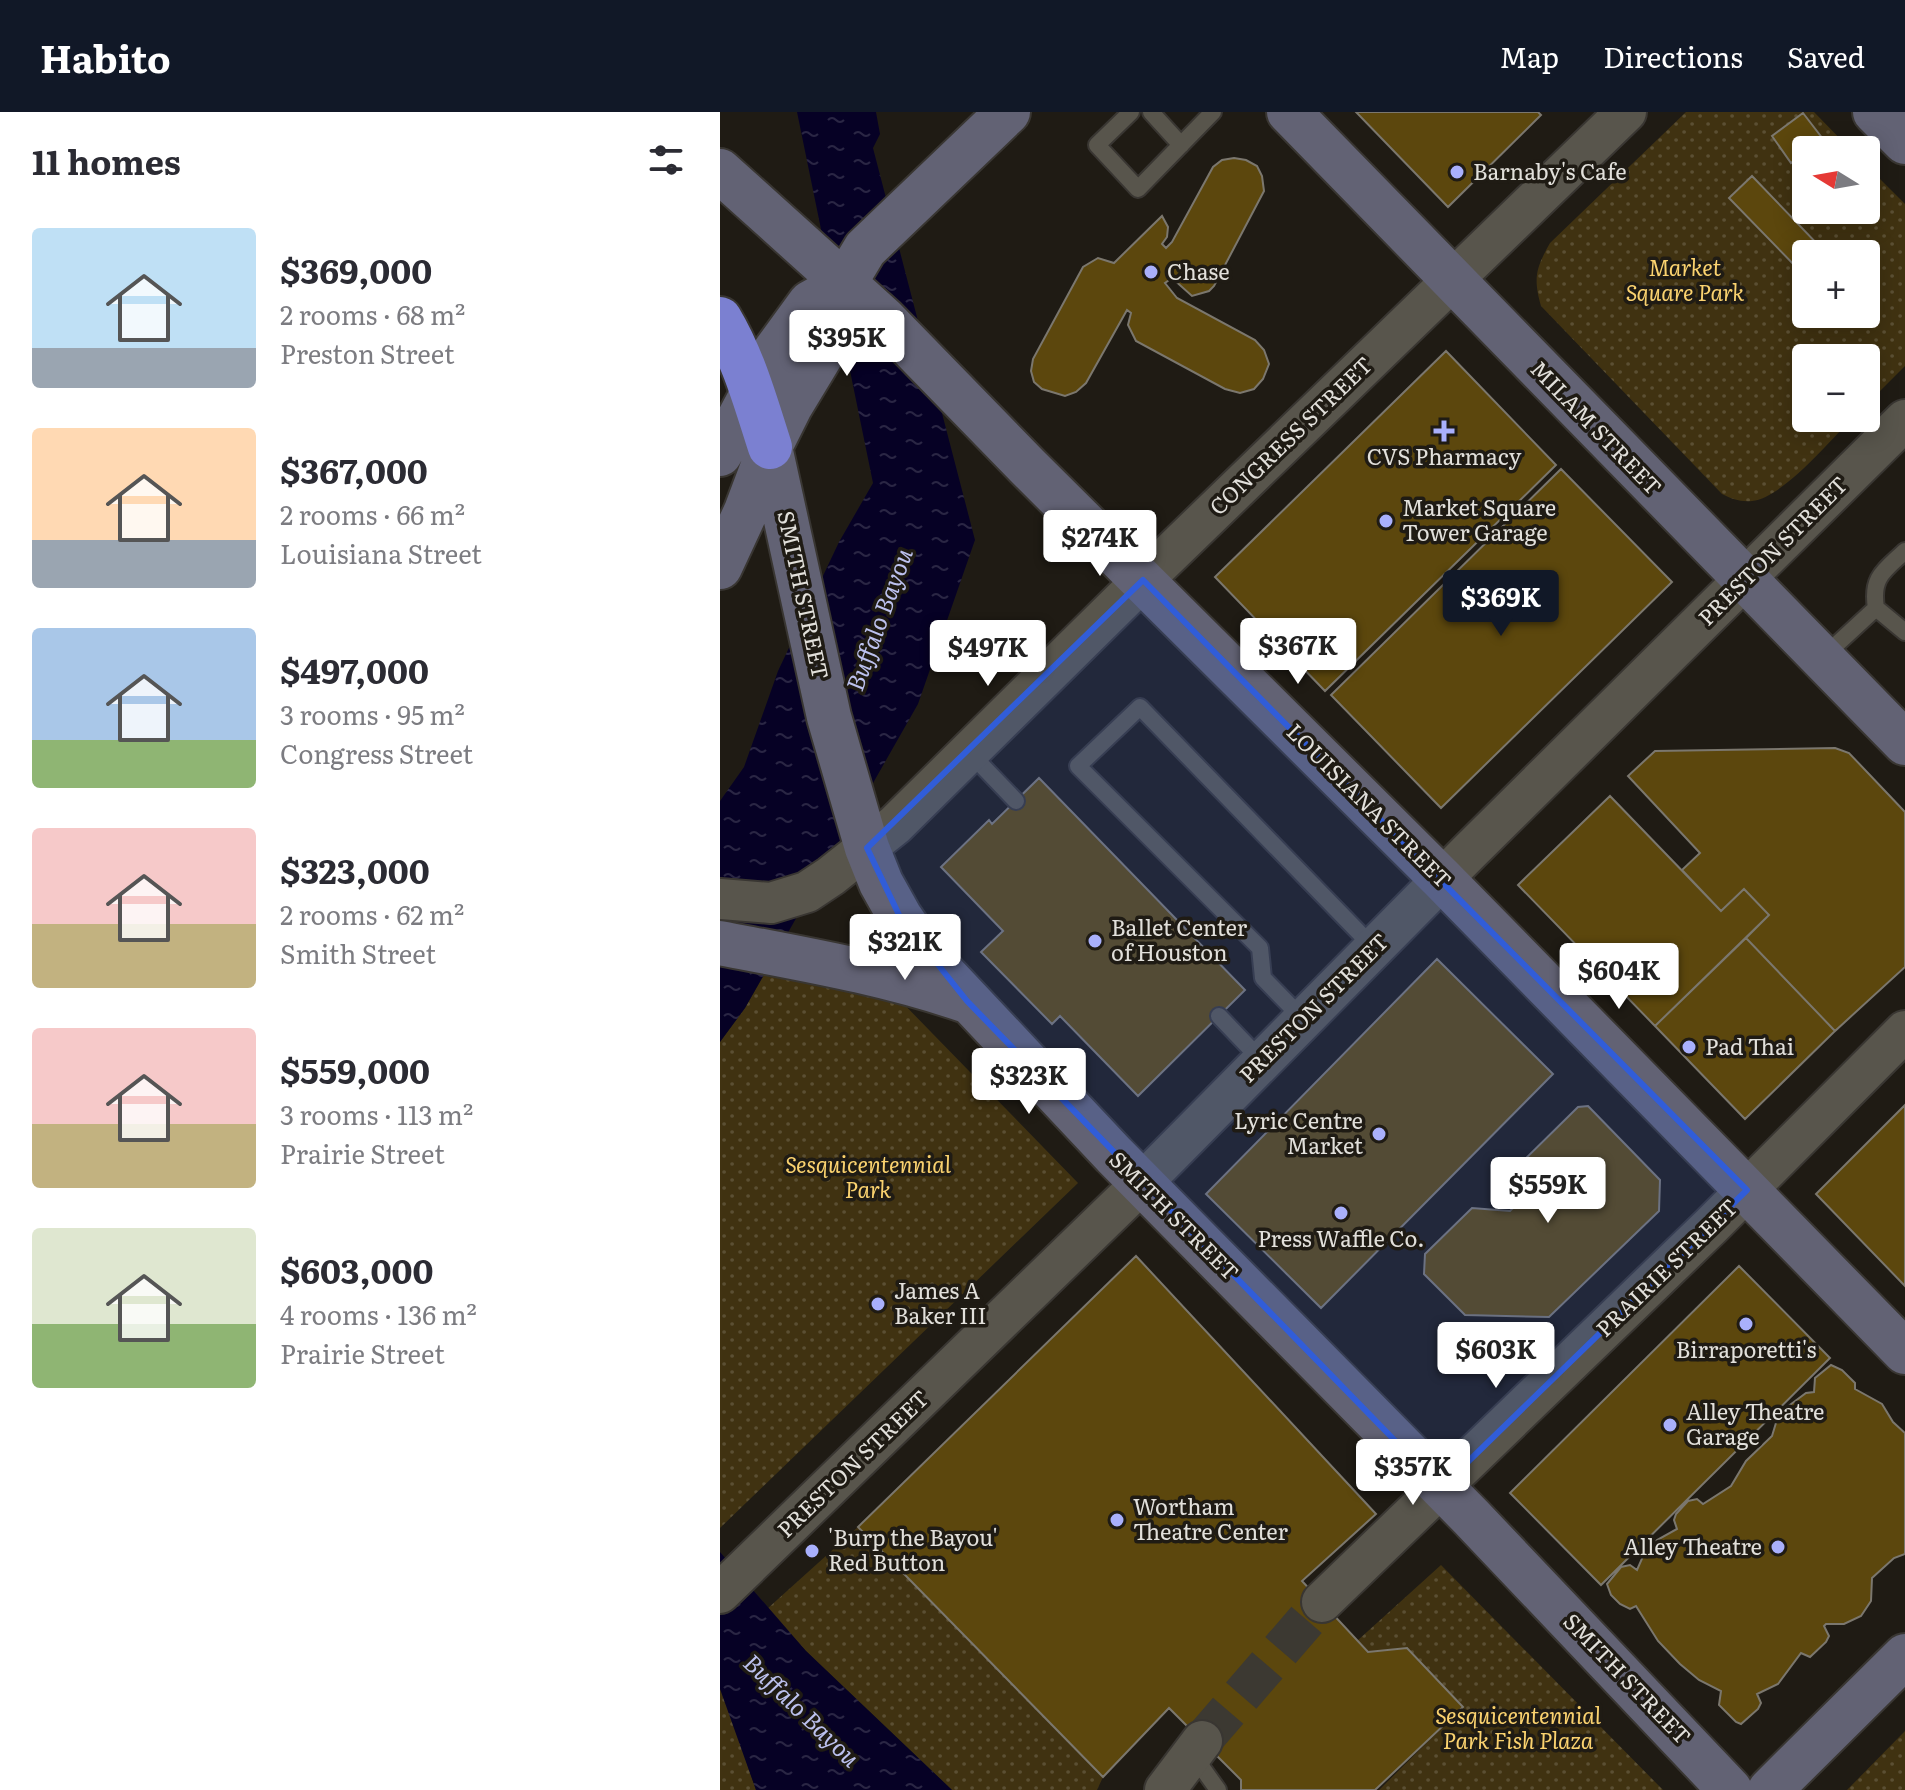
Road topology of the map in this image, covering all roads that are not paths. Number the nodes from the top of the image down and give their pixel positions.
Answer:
1 (1008, 112) edge
2 (1131, 112) edge
3 (1151, 112) edge
4 (1213, 112) edge
5 (1289, 112) edge
6 (1626, 112) edge
7 (1875, 112) edge
8 (1905, 142) edge
9 (1181, 145) junction
10 (720, 171) edge
11 (1452, 279) junction
12 (844, 284) junction
13 (720, 319) edge
14 (752, 390) junction
15 (1905, 420) edge
16 (770, 447) junction
17 (720, 454) edge
18 (1905, 551) edge
19 (725, 555) edge
20 (1744, 579) junction
21 (1143, 580) junction
22 (1876, 608) junction
23 (1905, 632) edge
24 (1822, 658) junction
25 (1900, 729) edge
26 (969, 751) junction
27 (1016, 801) dead end
28 (867, 848) junction
29 (1442, 879) junction
30 (720, 899) edge
31 (720, 943) edge
32 (1374, 948) junction
33 (967, 1001) junction
34 (1219, 1016) dead end
35 (1303, 1020) junction
36 (1905, 1031) edge
37 (1262, 1062) junction
38 (1142, 1183) junction
39 (1747, 1190) junction
40 (1905, 1352) edge
41 (1441, 1488) junction
42 (720, 1593) edge
43 (1322, 1602) tunnel mouth
44 (1905, 1656) edge
45 (1197, 1747) joint
46 (1165, 1790) edge
47 (1218, 1790) edge
48 (1730, 1790) edge
49 (1770, 1790) edge

1 - 12 main road
2 - 9 lane
3 - 9 lane
4 - 9 lane
5 - 11 main road, MILAM STREET
6 - 11 street, CONGRESS STREET
7 - 8 main road
10 - 12 main road, LOUISIANA STREET
11 - 20 main road, MILAM STREET
11 - 21 street, CONGRESS STREET
12 - 14 main road
12 - 16 main road
12 - 21 main road, LOUISIANA STREET
13 - 14 highway
14 - 16 highway
14 - 17 main road
15 - 20 street, PRESTON STREET
16 - 19 main road
16 - 28 main road, SMITH STREET
18 - 22 lane
20 - 24 main road, MILAM STREET
20 - 29 street, PRESTON STREET
21 - 26 street, CONGRESS STREET
21 - 29 main road, LOUISIANA STREET
22 - 23 lane
22 - 24 lane
24 - 25 main road, MILAM STREET
26 - 27 lane
26 - 28 street, CONGRESS STREET
28 - 30 street, CONGRESS STREET
28 - 33 main road, SMITH STREET
29 - 32 street, PRESTON STREET
29 - 39 main road, LOUISIANA STREET
31 - 33 main road
32 - 35 street, PRESTON STREET
32 - 35 lane
33 - 38 main road, SMITH STREET
34 - 37 lane
35 - 37 street, PRESTON STREET
36 - 39 street, PRAIRIE STREET
37 - 38 street, PRESTON STREET
38 - 41 main road, SMITH STREET
38 - 42 street, PRESTON STREET
39 - 40 main road, LOUISIANA STREET
39 - 41 street, PRAIRIE STREET
41 - 43 street, PRAIRIE STREET
41 - 48 main road, SMITH STREET
44 - 49 main road
45 - 46 street
45 - 47 lane

